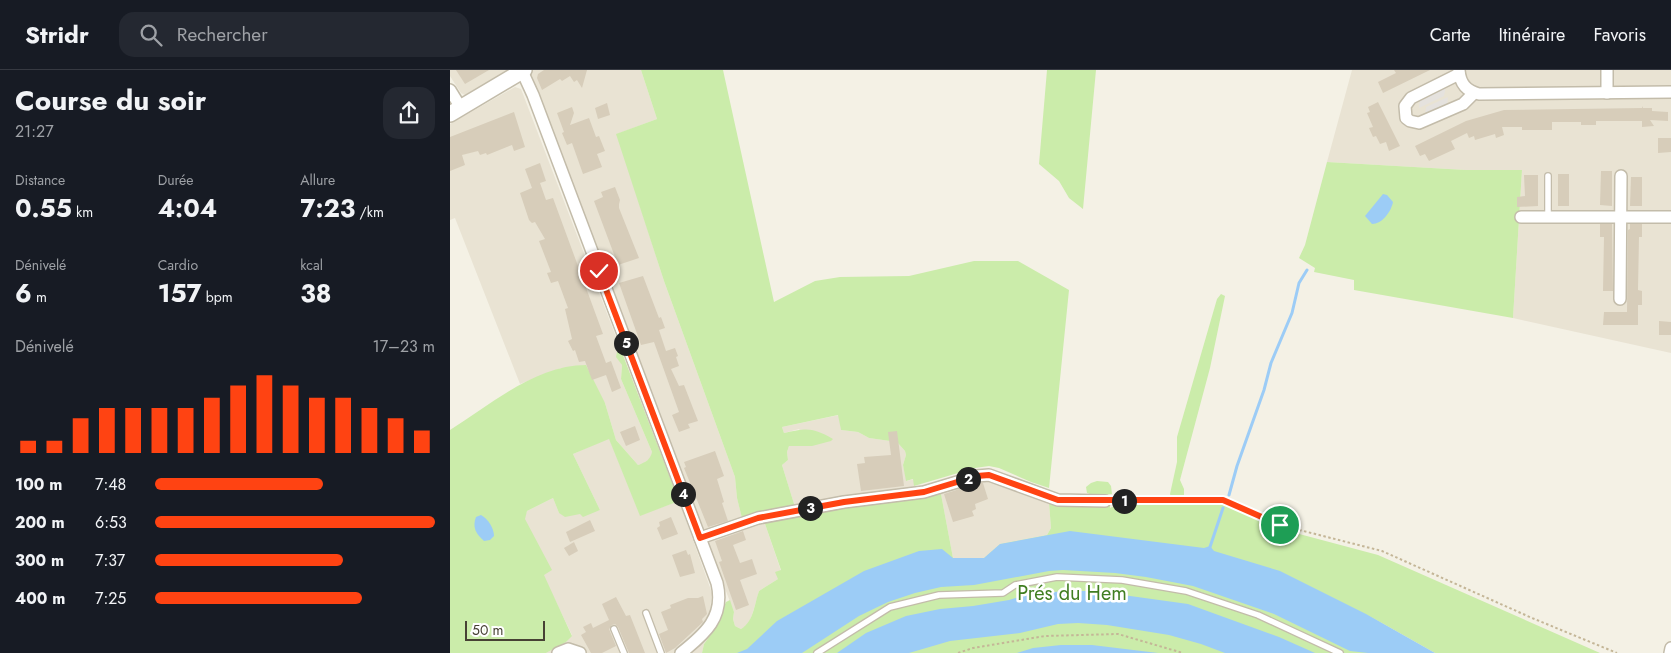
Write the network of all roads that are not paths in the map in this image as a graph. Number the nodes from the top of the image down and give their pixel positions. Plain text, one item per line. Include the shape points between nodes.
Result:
1 (523, 70) edge
2 (1607, 70) edge
3 (1459, 72) edge
4 (450, 90) edge
5 (1671, 92) edge
6 (1474, 93) junction
7 (1607, 93) junction
8 (456, 111) edge
9 (1548, 176) dead end
10 (1621, 176) dead end
11 (1671, 216) edge
12 (1521, 217) dead end
13 (1548, 217) junction
14 (1621, 217) junction
15 (1620, 298) dead end
16 (1105, 501) road end
17 (700, 538) junction
18 (646, 613) dead end
19 (614, 629) dead end
20 (1671, 648) edge
21 (558, 653) edge
22 (580, 653) edge
23 (624, 653) edge
24 (661, 653) edge
25 (681, 653) edge
26 (817, 653) edge
27 (1340, 653) edge
28 (1670, 653) edge

1 - 8 street
1 - 17 street
2 - 7 street
3 - 6 street via 1466,88
3 - 6 street via 1411,98 1404,106 1406,118 1420,123 1463,104
4 - 8 street
5 - 7 street
6 - 7 street
9 - 13 lane
10 - 14 street
11 - 14 street
12 - 13 street
13 - 14 street
14 - 15 street
16 - 17 street via 1058,500 989,475 977,476 924,492 758,518
17 - 25 street via 717,583 719,598 709,629
18 - 24 lane
19 - 23 lane
20 - 28 street
21 - 22 street via 568,649
26 - 27 lane via 890,607 939,596 1003,593 1016,585 1057,577 1122,580 1186,591 1258,615

